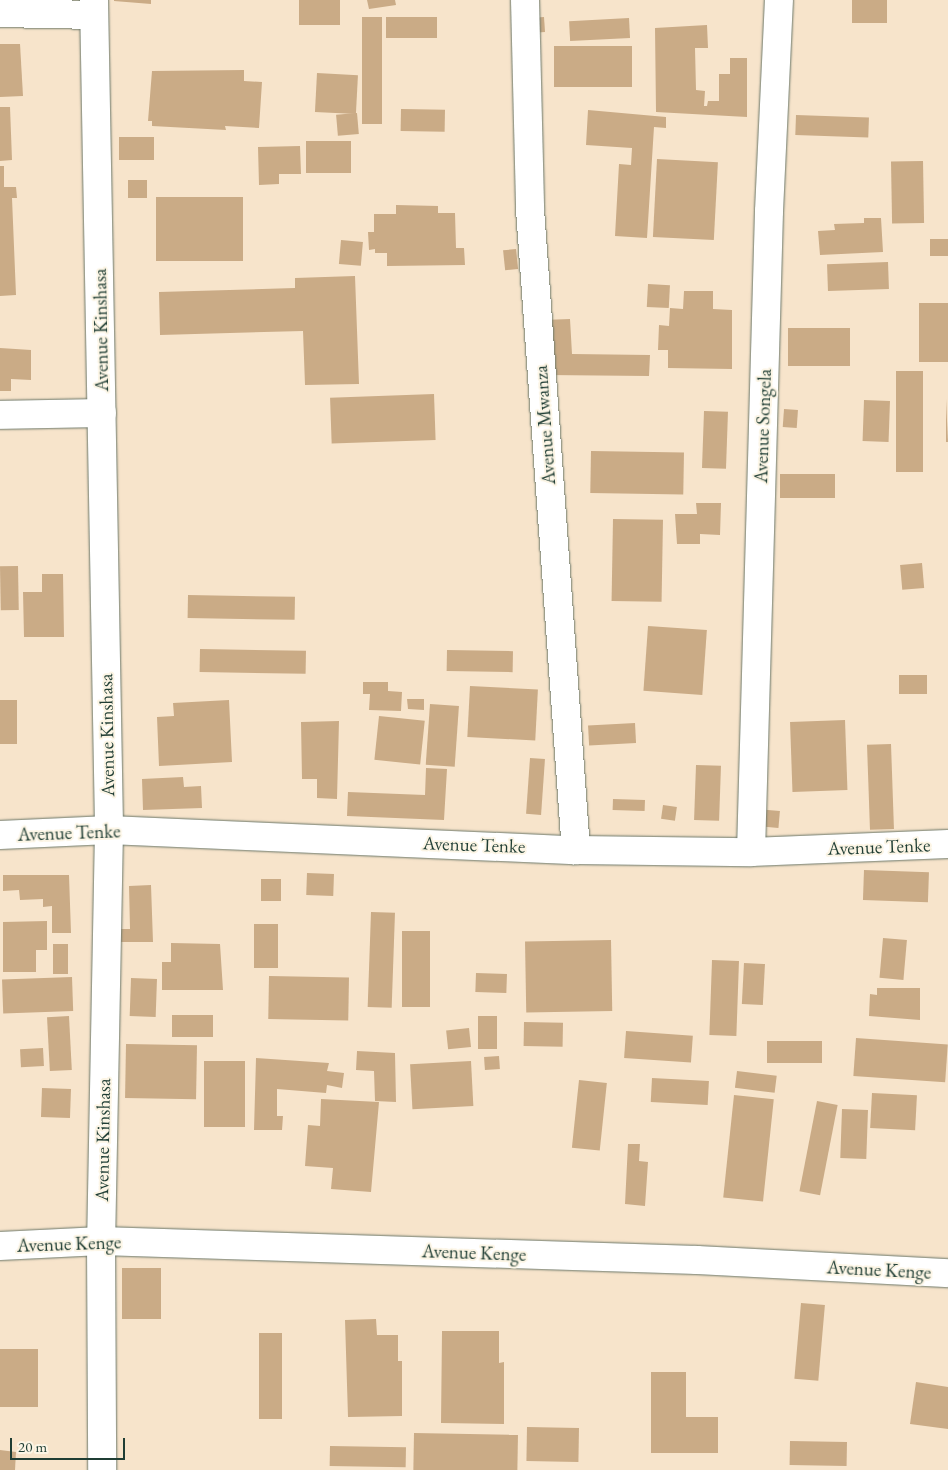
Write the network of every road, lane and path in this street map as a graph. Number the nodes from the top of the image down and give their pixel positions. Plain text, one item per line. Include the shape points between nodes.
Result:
1 (525, 0) edge
2 (779, 0) edge
3 (94, 7) edge
4 (0, 13) edge
5 (102, 413) junction
6 (0, 415) edge
7 (109, 830) junction
8 (0, 835) edge
9 (948, 844) edge
10 (576, 850) junction
11 (751, 852) junction
12 (102, 1241) junction
13 (0, 1246) edge
14 (948, 1273) edge
15 (102, 1470) edge

1 - 10 street, Avenue Mwanza via 530,209
2 - 11 street, Avenue Songela via 769,211
3 - 4 street
3 - 5 street, Avenue Kinshasa
5 - 6 street
5 - 7 street, Avenue Kinshasa
7 - 8 street, Avenue Tenke
7 - 10 street, Avenue Tenke
7 - 12 street, Avenue Kinshasa
9 - 11 street, Avenue Tenke
10 - 11 street, Avenue Tenke
12 - 13 street, Avenue Kenge
12 - 14 street, Avenue Kenge via 697,1260
12 - 15 street, Avenue Kinshasa

